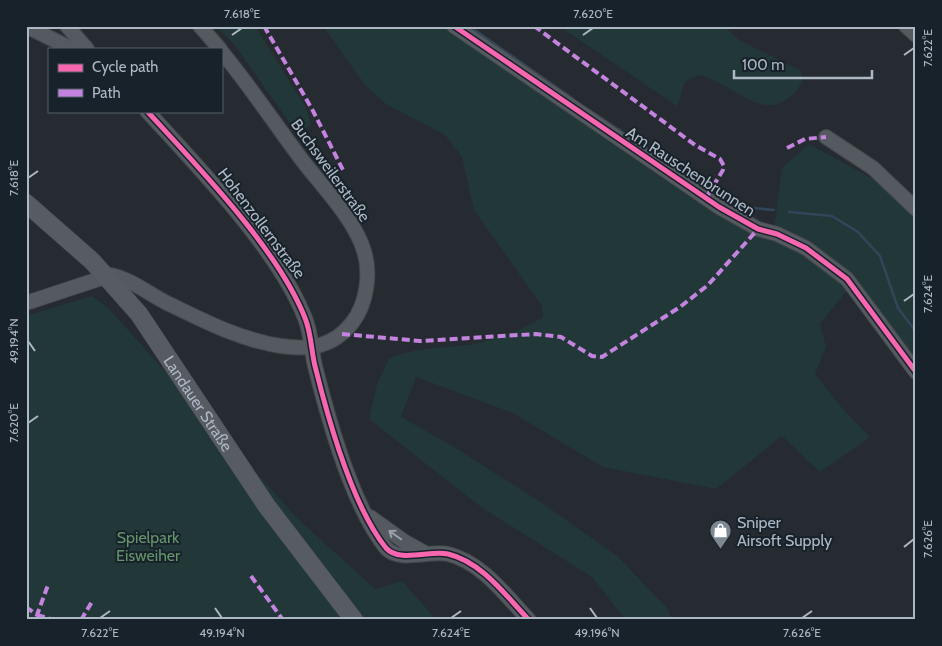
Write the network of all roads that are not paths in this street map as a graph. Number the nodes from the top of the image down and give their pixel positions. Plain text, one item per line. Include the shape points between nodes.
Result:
1 (26, 26) edge
2 (66, 26) edge
3 (200, 26) edge
4 (454, 26) edge
5 (906, 26) edge
6 (916, 35) edge
7 (52, 40) junction
8 (70, 48) edge
9 (87, 48) edge
10 (218, 48) edge
11 (222, 53) edge
12 (148, 112) edge
13 (826, 136) dead end
14 (26, 203) edge
15 (916, 209) edge
16 (106, 276) junction
17 (26, 303) edge
18 (312, 348) junction
19 (916, 372) edge
20 (354, 620) edge
21 (529, 620) edge

1 - 7 street
2 - 7 street
2 - 9 street
3 - 10 street, Buchsweilerstraße
4 - 19 street, Am Rauschenbrunnen via 719,207 758,229 806,248 838,270
5 - 6 street
7 - 8 street
11 - 18 street, Buchsweilerstraße via 342,211 365,251 367,280 359,312 335,340
12 - 18 street, Hohenzollernstraße via 229,205 279,271 301,310
13 - 15 street via 873,168
14 - 16 main road, Landauer Straße
16 - 17 street
16 - 18 street, Buchsweilerstraße via 124,279 239,336 266,344
16 - 20 main road, Landauer Straße via 153,332 266,505
18 - 21 street, Hohenzollernstraße via 345,466 366,514 389,552 410,556 449,554 465,560 486,576

